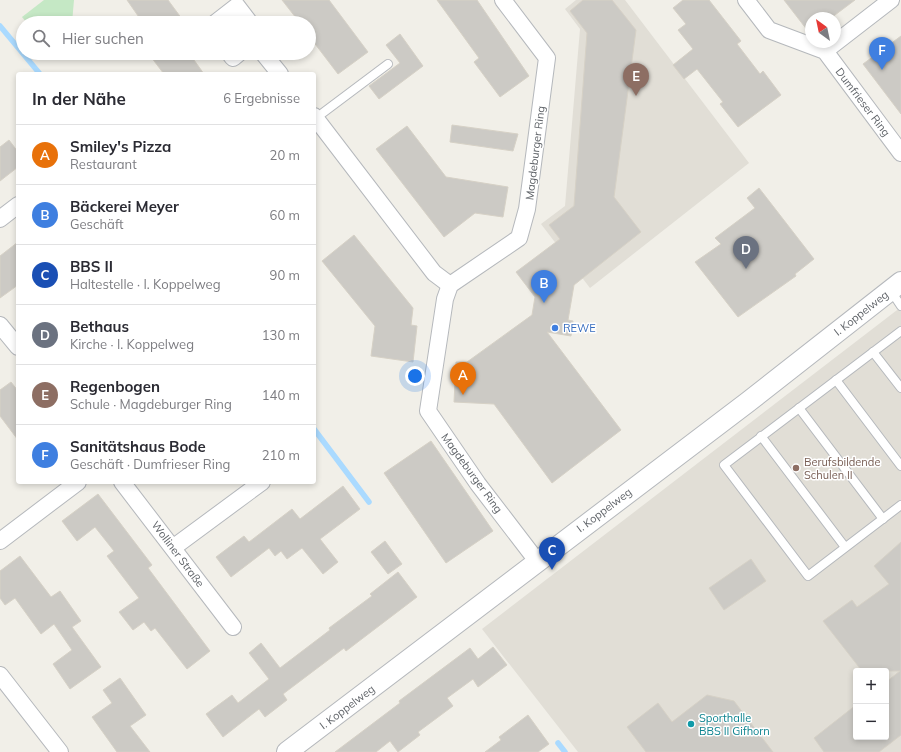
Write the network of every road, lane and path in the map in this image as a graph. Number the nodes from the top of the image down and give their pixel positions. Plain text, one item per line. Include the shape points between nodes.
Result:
1 (503, 0) edge
2 (746, 0) edge
3 (891, 0) edge
4 (242, 3) edge
5 (224, 16) edge
6 (247, 16) edge
7 (824, 51) junction
8 (269, 60) edge
9 (388, 64) dead end
10 (278, 72) edge
11 (316, 116) edge
12 (316, 118) edge
13 (901, 153) edge
14 (16, 207) edge
15 (0, 219) edge
16 (450, 285) junction
17 (897, 292) edge
18 (0, 325) edge
19 (901, 331) edge
20 (16, 345) edge
21 (873, 352) junction
22 (836, 380) junction
23 (901, 388) edge
24 (799, 408) junction
25 (762, 436) junction
26 (901, 466) edge
27 (75, 484) edge
28 (124, 484) edge
29 (259, 484) edge
30 (901, 505) edge
31 (883, 519) junction
32 (0, 541) edge
33 (174, 547) junction
34 (846, 547) junction
35 (537, 561) junction
36 (233, 627) dead end
37 (1, 677) edge
38 (60, 752) edge
39 (287, 752) edge

1 - 16 street, Magdeburger Ring via 547,58 528,209 519,238
2 - 7 street via 769,30
3 - 7 street
4 - 5 street
4 - 6 street
7 - 13 street, Dumfrieser Ring
8 - 10 street
9 - 11 lane
12 - 16 street via 434,273
14 - 15 street
16 - 35 street, Magdeburger Ring via 445,299 428,411 478,484
17 - 35 street, I. Koppelweg
18 - 20 street
19 - 21 lane
21 - 22 lane
21 - 23 lane
22 - 24 lane
22 - 26 lane
24 - 25 lane
24 - 31 lane
25 - 34 lane
25 - 34 lane via 724,465 808,576
27 - 32 street
28 - 33 street, Wolliner Straße
29 - 33 street
30 - 31 lane
31 - 34 lane
33 - 36 street, Wolliner Straße
35 - 39 street, I. Koppelweg
37 - 38 street

